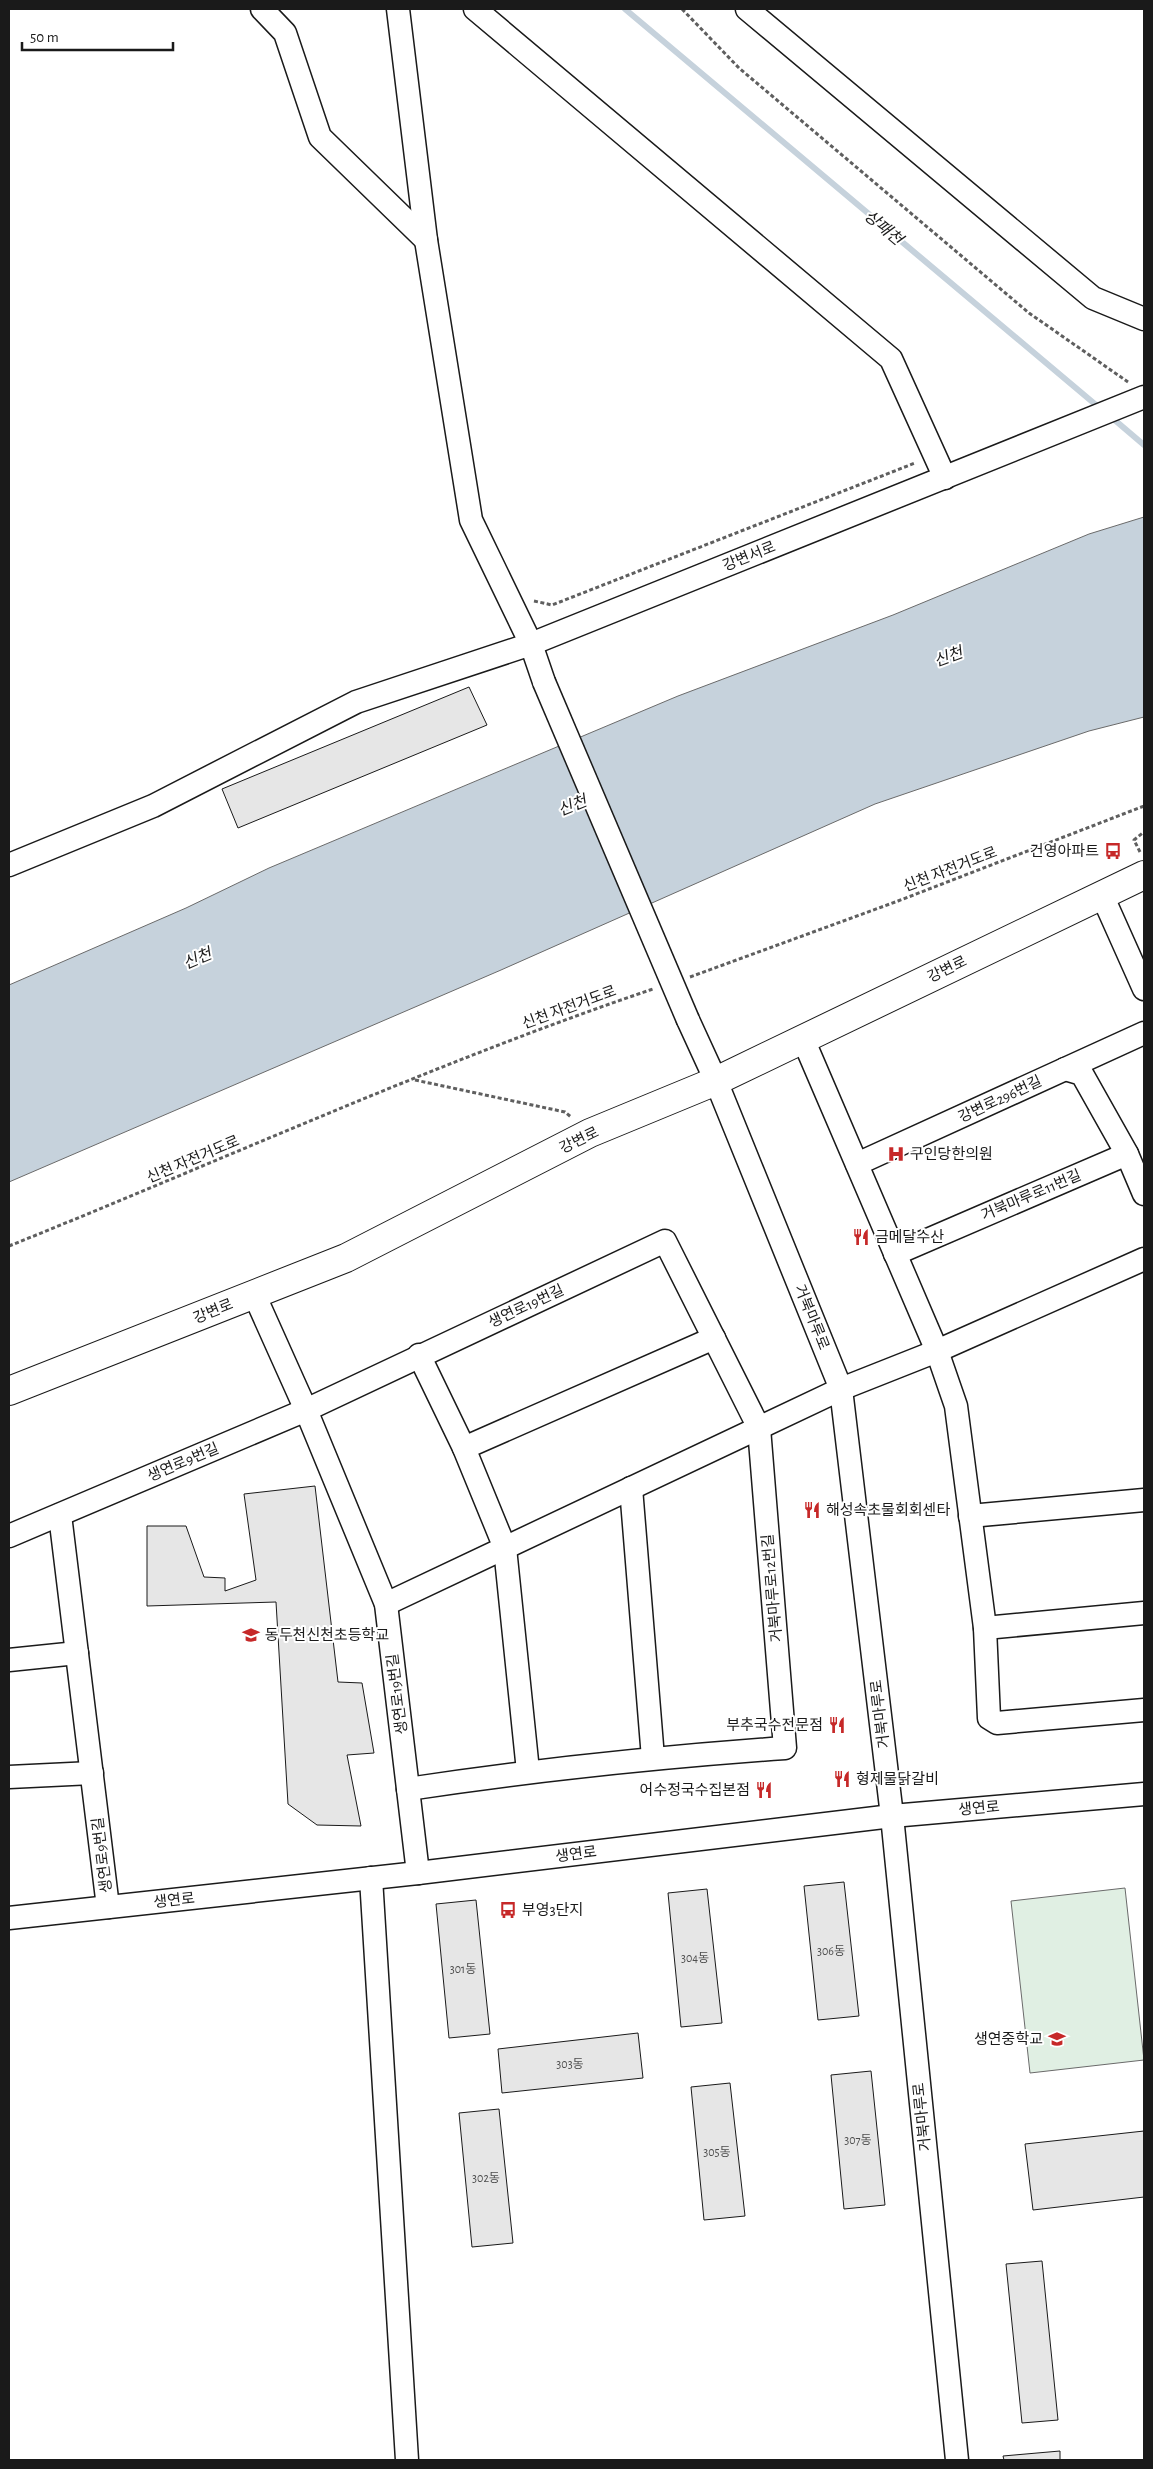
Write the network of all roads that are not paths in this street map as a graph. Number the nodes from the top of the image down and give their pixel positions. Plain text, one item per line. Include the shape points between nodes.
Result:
1 (262, 9) edge
2 (398, 9) edge
3 (475, 9) edge
4 (746, 9) edge
5 (426, 240) junction
6 (1144, 319) edge
7 (1138, 390) edge
8 (945, 478) junction
9 (531, 644) junction
10 (9, 865) edge
11 (1144, 875) edge
12 (1102, 895) junction
13 (1144, 989) edge
14 (1144, 1033) edge
15 (803, 1039) junction
16 (1065, 1069) junction
17 (716, 1081) junction
18 (1127, 1154) junction
19 (857, 1164) junction
20 (1144, 1194) edge
21 (665, 1241) joint
22 (895, 1254) junction
23 (1144, 1259) edge
24 (254, 1294) junction
25 (714, 1338) junction
26 (937, 1351) junction
27 (419, 1355) junction
28 (841, 1389) junction
29 (9, 1391) edge
30 (306, 1410) junction
31 (759, 1428) junction
32 (464, 1448) junction
33 (631, 1488) junction
34 (1144, 1500) edge
35 (60, 1515) junction
36 (970, 1516) junction
37 (9, 1536) edge
38 (505, 1548) junction
39 (386, 1604) junction
40 (1144, 1613) edge
41 (985, 1628) junction
42 (78, 1653) junction
43 (9, 1660) edge
44 (1144, 1710) edge
45 (653, 1758) junction
46 (528, 1771) junction
47 (92, 1773) junction
48 (9, 1777) edge
49 (408, 1789) junction
50 (1144, 1794) edge
51 (892, 1816) junction
52 (418, 1873) junction
53 (371, 1878) junction
54 (108, 1907) junction
55 (9, 1918) edge
56 (407, 2460) edge
57 (957, 2460) edge

1 - 5 street via 285,33 320,137
2 - 5 street, 거북마루로
3 - 8 street via 891,359
4 - 6 street via 1093,298
5 - 9 street, 거북마루로 via 471,520
7 - 8 street, 강변서로
8 - 9 street, 강변서로
9 - 10 street, 강변서로 via 356,702 153,806
9 - 17 street, 거북마루로, bridge via 544,682
11 - 12 main road, 강변로
12 - 13 street
12 - 15 main road, 강변로
14 - 16 street, 강변로296번길
15 - 17 main road, 강변로
15 - 19 street
16 - 18 street via 1082,1074
16 - 19 street, 강변로296번길
17 - 24 main road, 강변로 via 590,1133 346,1258
17 - 28 street, 거북마루로
18 - 20 street
18 - 22 street, 거북마루로11번길
19 - 22 street
21 - 25 street, 거북마루로12번길
21 - 27 street, 생연로19번길
22 - 26 street
23 - 26 street
24 - 29 main road, 강변로
24 - 30 street, 생연로19번길
25 - 31 street, 거북마루로12번길
25 - 32 street
26 - 28 street
26 - 36 street via 956,1406
27 - 30 street, 생연로19번길
27 - 32 street
28 - 31 street
28 - 51 street, 거북마루로
30 - 35 street, 생연로9번길
30 - 39 street, 생연로19번길
31 - 33 street
31 - 45 street, 거북마루로12번길 via 785,1748
32 - 38 street
33 - 38 street
33 - 45 street
34 - 36 street
35 - 37 street, 생연로9번길
35 - 42 street, 생연로9번길
36 - 41 street
38 - 39 street
38 - 46 street
39 - 49 street, 생연로19번길
40 - 41 street
41 - 44 street via 988,1718 998,1723
42 - 43 street
42 - 47 street, 생연로9번길
45 - 46 street
46 - 49 street
47 - 48 street
47 - 54 street, 생연로9번길
49 - 52 street, 생연로19번길
50 - 51 street, 생연로
51 - 52 street, 생연로
51 - 57 street, 거북마루로
52 - 53 street, 생연로
53 - 54 street, 생연로
53 - 56 street
54 - 55 street, 생연로

